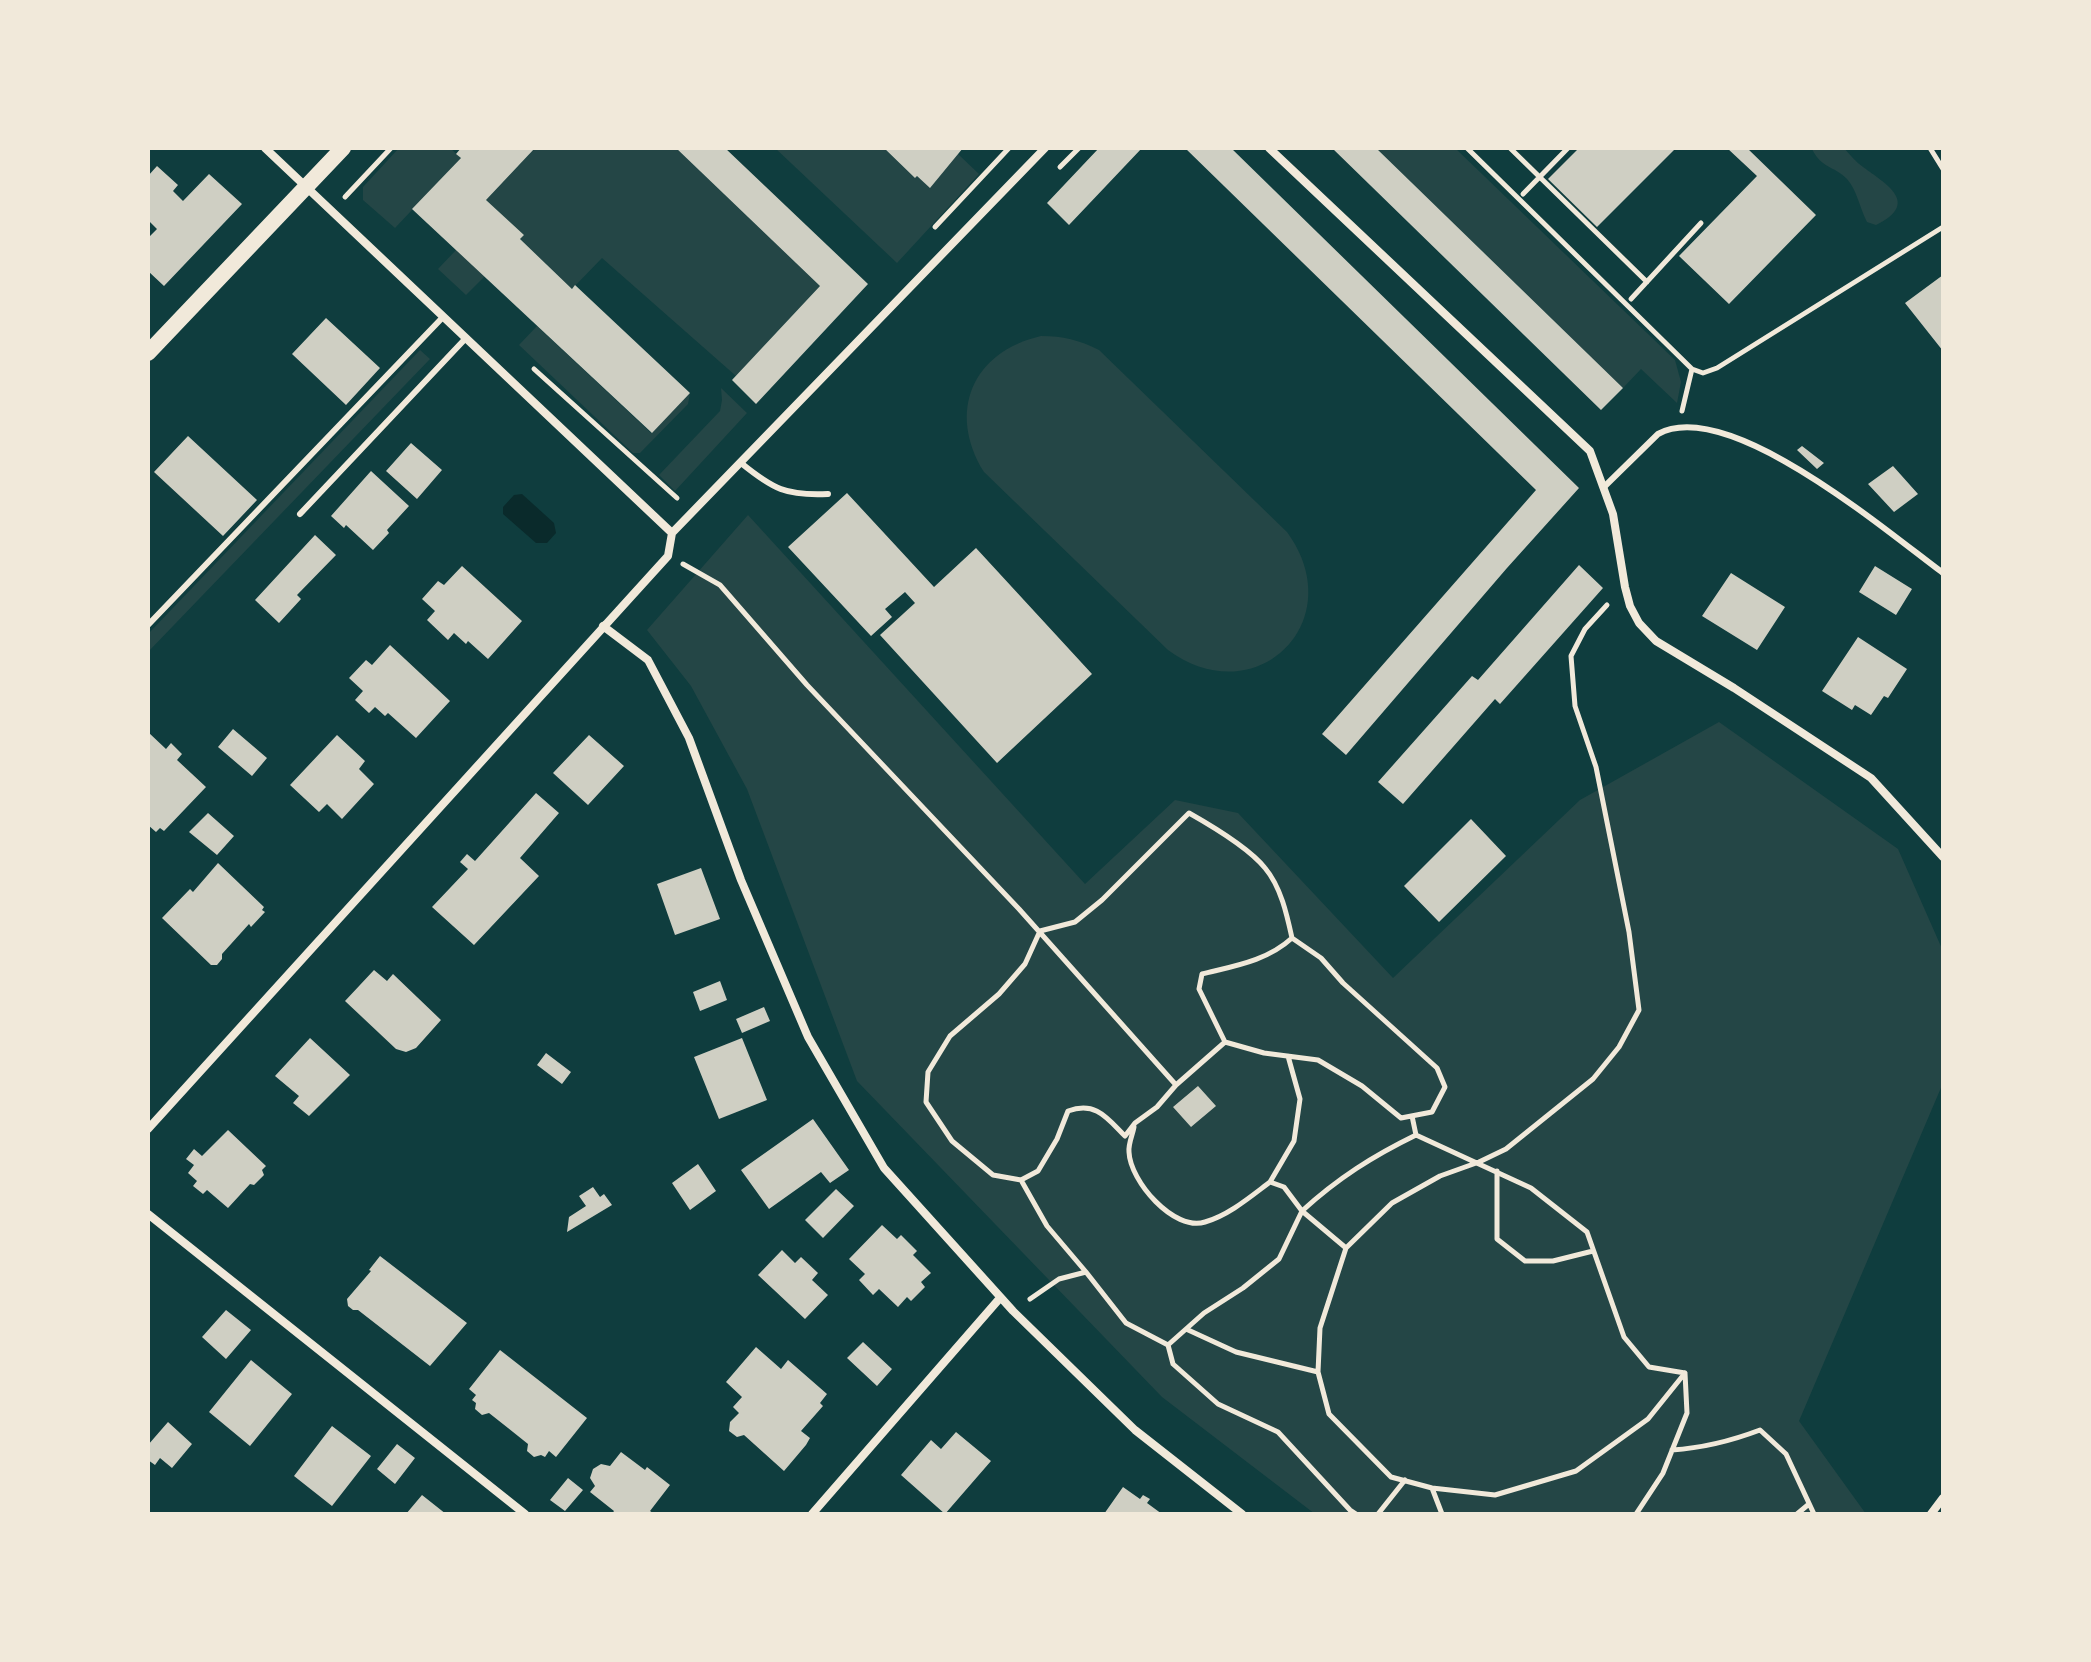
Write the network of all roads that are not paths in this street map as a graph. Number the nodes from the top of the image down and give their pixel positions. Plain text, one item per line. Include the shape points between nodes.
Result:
1 (265, 148) edge
2 (343, 148) edge
3 (1045, 148) edge
4 (1269, 148) edge
5 (306, 187) junction
6 (443, 317) junction
7 (466, 338) junction
8 (148, 353) edge
9 (741, 463) junction
10 (1605, 486) junction
11 (828, 494) dead end
12 (300, 514) dead end
13 (672, 533) junction
14 (1943, 573) edge
15 (148, 625) edge
16 (603, 626) junction
17 (1943, 857) edge
18 (148, 1129) edge
19 (148, 1214) edge
20 (1000, 1298) junction
21 (1943, 1498) edge
22 (525, 1514) edge
23 (812, 1514) edge
24 (1242, 1514) edge
25 (1931, 1514) edge

1 - 5 street
2 - 5 main road
3 - 9 street
4 - 10 street via 1590,451
5 - 6 street
5 - 8 main road
6 - 7 street
6 - 15 lane
7 - 12 lane
7 - 13 street
9 - 11 lane via 774,489 798,496
9 - 13 street
10 - 14 lane via 1658,434 1679,426 1716,430 1761,448 1823,485
10 - 17 street via 1625,587 1639,623 1656,641 1871,778
13 - 16 street via 668,556
16 - 18 street
16 - 20 street via 648,660 689,738 741,880 808,1037 884,1168
19 - 22 street
20 - 23 street
20 - 24 street via 1135,1430
21 - 25 street

